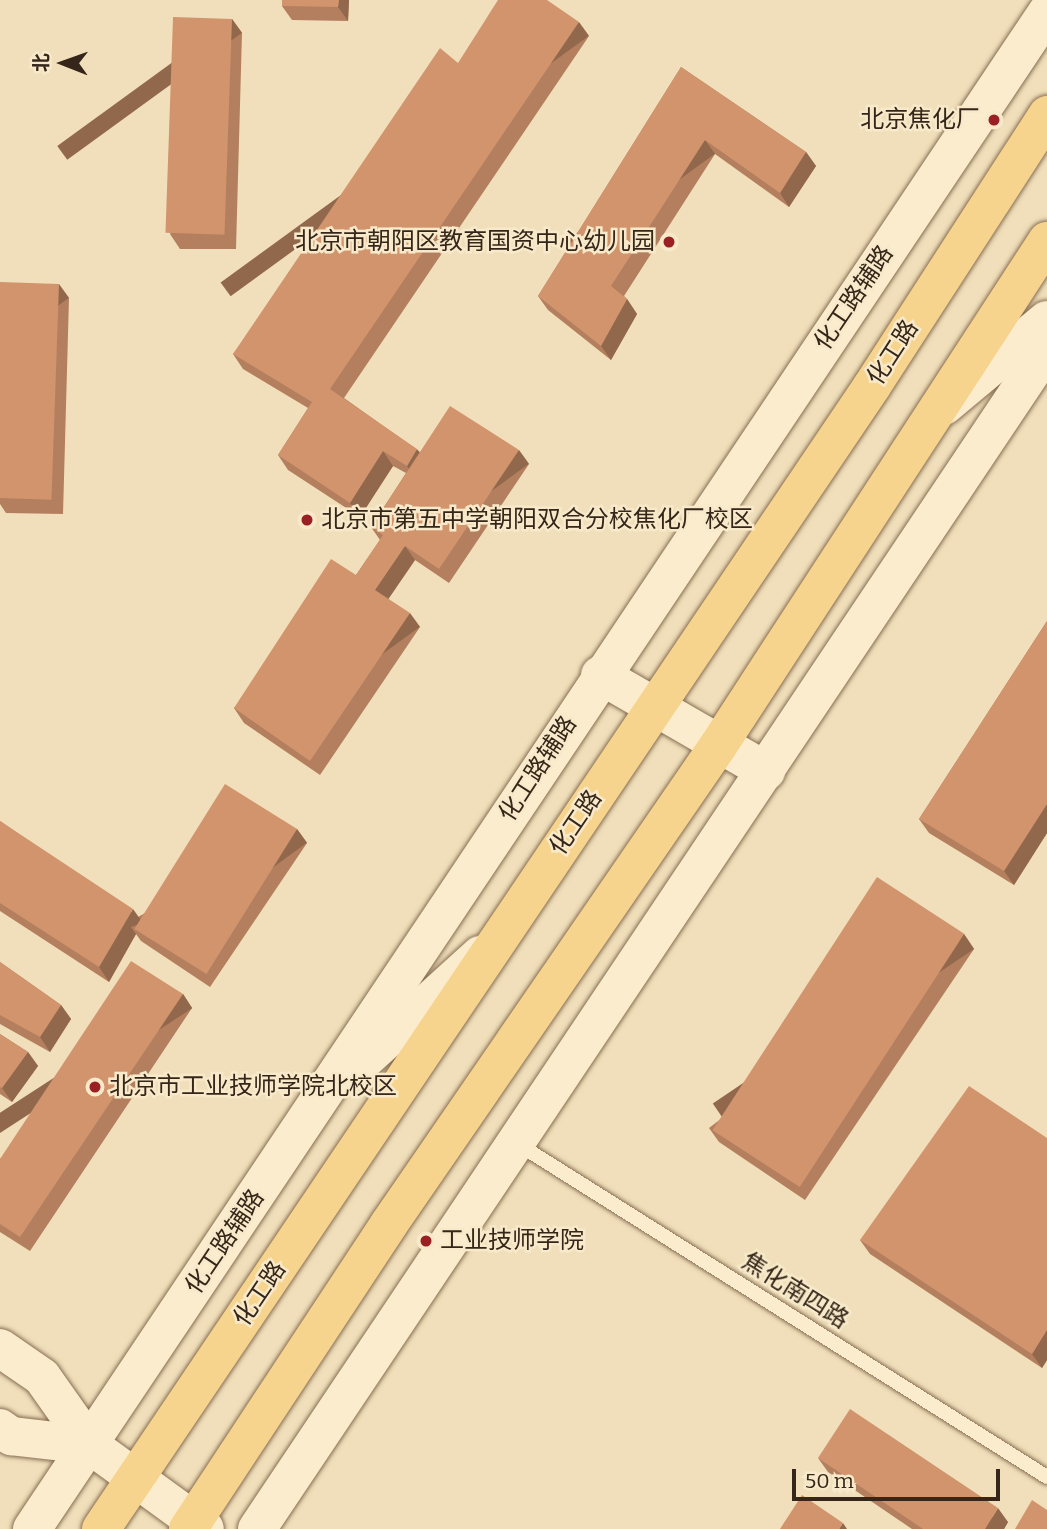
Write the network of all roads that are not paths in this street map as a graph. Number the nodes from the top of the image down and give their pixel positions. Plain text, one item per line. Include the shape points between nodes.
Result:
1 (1047, 12) edge
2 (1047, 115) edge
3 (1047, 241) edge
4 (1047, 320) edge
5 (1047, 349) edge
6 (934, 414) junction
7 (600, 675) junction
8 (653, 709) junction
9 (718, 747) junction
10 (766, 771) junction
11 (499, 938) junction
12 (321, 1098) junction
13 (518, 1143) junction
14 (0, 1348) edge
15 (0, 1428) edge
16 (90, 1445) junction
17 (1047, 1478) edge
18 (136, 1479) junction
19 (196, 1526) edge
20 (32, 1529) edge
21 (101, 1529) edge
22 (257, 1529) edge

1 - 7 street, 化工路辅路
2 - 8 main road, 化工路 via 872,386
3 - 6 main road
4 - 6 street
5 - 10 street
6 - 9 main road
7 - 8 street
7 - 12 street, 化工路辅路
8 - 9 street
8 - 11 main road, 化工路
9 - 10 street
9 - 19 main road via 389,1224
10 - 13 street
11 - 12 street
11 - 18 main road, 化工路
12 - 16 street, 化工路辅路
13 - 17 lane, 焦化南四路
13 - 22 street
14 - 16 street via 42,1377
15 - 16 street via 11,1436
16 - 18 street
16 - 20 street, 化工路辅路
18 - 19 street
18 - 21 main road, 化工路

